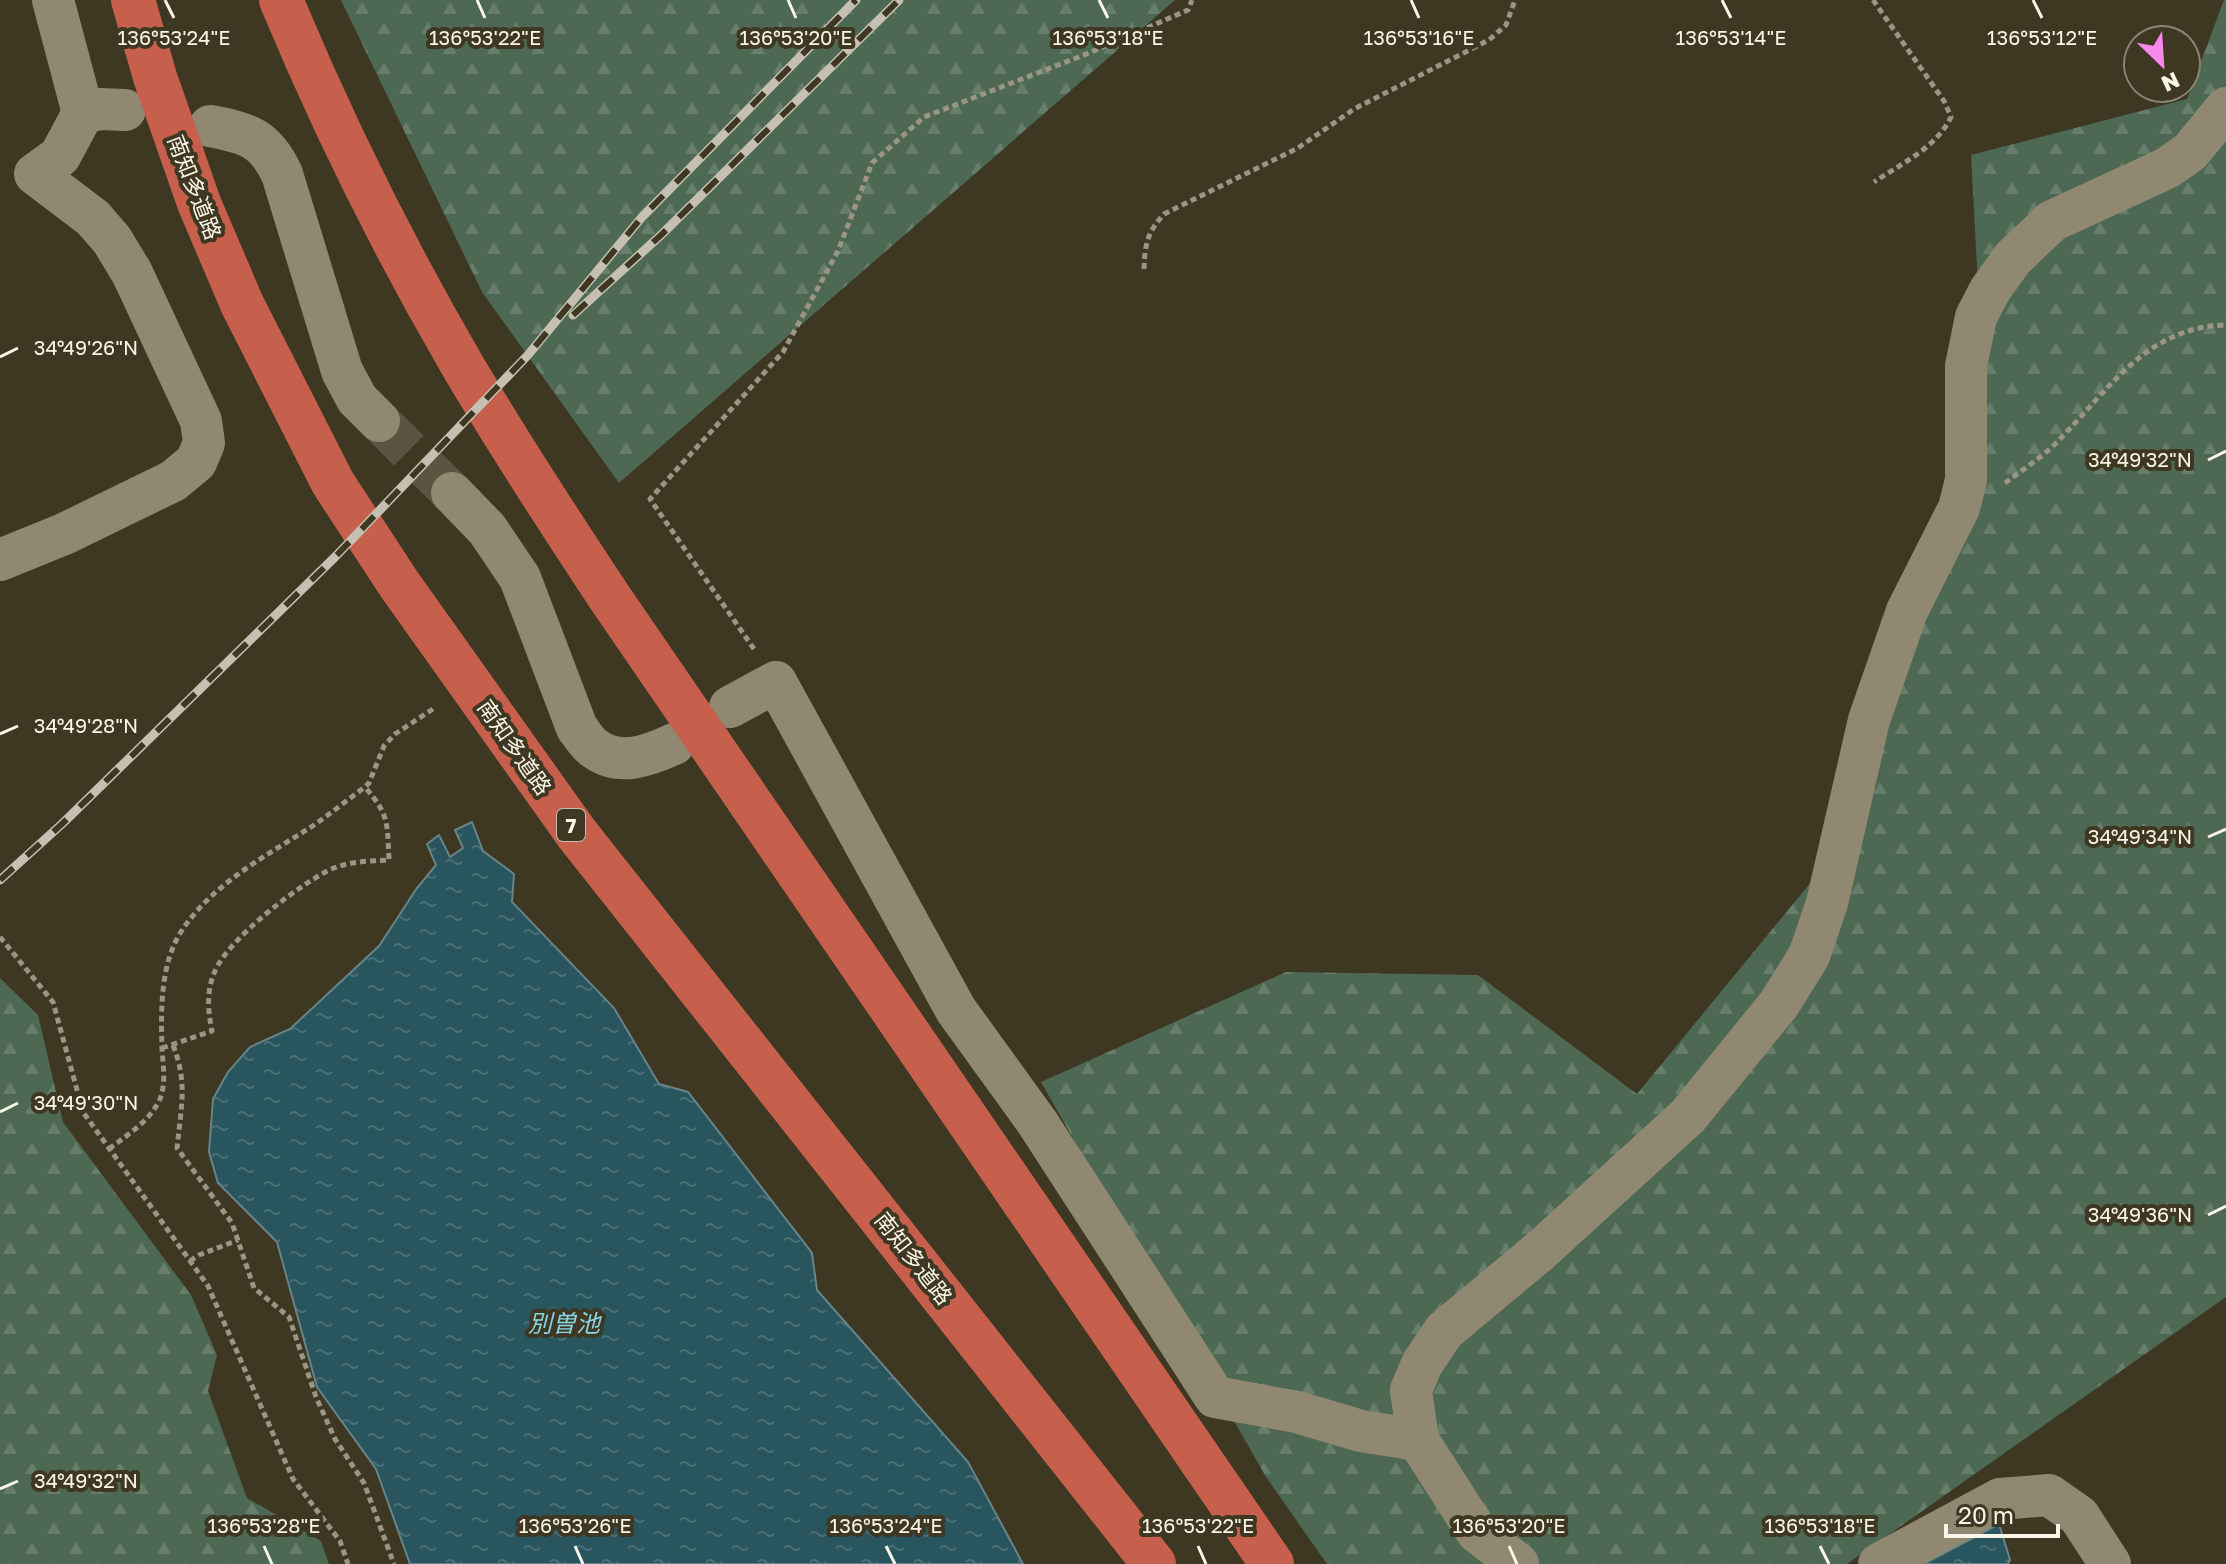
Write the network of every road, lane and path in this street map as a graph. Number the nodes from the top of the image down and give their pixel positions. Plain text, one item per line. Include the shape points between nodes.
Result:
1 (53, 0) edge
2 (133, 0) edge
3 (281, 0) edge
4 (1192, 0) edge
5 (1515, 0) edge
6 (1873, 0) edge
7 (2226, 108) edge
8 (125, 110) dead end
9 (83, 113) junction
10 (210, 126) dead end
11 (1874, 182) dead end
12 (1144, 269) dead end
13 (2226, 325) edge
14 (379, 421) tunnel mouth
15 (452, 493) tunnel mouth
16 (1959, 508) junction
17 (0, 560) edge
18 (776, 682) junction
19 (437, 706) dead end
20 (730, 707) dead end
21 (674, 744) dead end
22 (365, 787) junction
23 (0, 937) edge
24 (173, 1045) junction
25 (162, 1048) junction
26 (109, 1149) junction
27 (238, 1240) junction
28 (190, 1261) junction
29 (1418, 1440) junction
30 (348, 1564) edge
31 (394, 1564) edge
32 (1154, 1564) edge
33 (1272, 1564) edge
34 (1518, 1564) edge
35 (1879, 1564) edge
36 (2110, 1564) edge

1 - 9 street
2 - 32 highway, 南知多道路 / 7 via 199,203 242,304 333,483 577,834
3 - 33 highway via 318,90 388,229 532,479
4 - 18 path via 1188,10 924,117 872,163 838,251 783,352 650,499
5 - 12 path via 1506,25 1489,40 1354,109 1298,148 1164,214 1151,229
6 - 11 path via 1951,117 1929,144
7 - 16 street via 2190,152 2167,168 2052,221 2013,258 1990,290 1976,317 1966,366 1966,480
8 - 9 street
9 - 17 street via 60,156 35,174 93,218 112,240 201,421 204,443 196,462 173,481
10 - 14 street via 260,141 273,155 342,371 357,399
13 - 16 path via 2183,332 2139,356 2052,446 1988,497
15 - 21 street via 487,529 520,578 577,728 594,748 620,759 647,756
16 - 29 street via 1907,611 1869,720 1827,903 1809,956 1779,1004 1688,1116 1444,1331 1411,1390
18 - 20 street
18 - 29 street via 956,1010 1037,1122 1215,1397
19 - 22 path via 384,746
22 - 24 path via 387,819 389,860 335,868 272,909 226,952 215,970 209,994 212,1031
22 - 25 path via 263,855 222,888 179,936 165,977
23 - 26 path via 53,1002 83,1112
24 - 25 path
24 - 27 path via 184,1089 177,1148 232,1223
25 - 26 path via 160,1100 147,1119
26 - 28 path
27 - 28 path
27 - 31 path via 254,1288 289,1317 316,1397 364,1483
28 - 30 path via 208,1286 293,1479 340,1541
29 - 34 street via 1477,1532
35 - 36 street via 2000,1499 2049,1495 2079,1516

